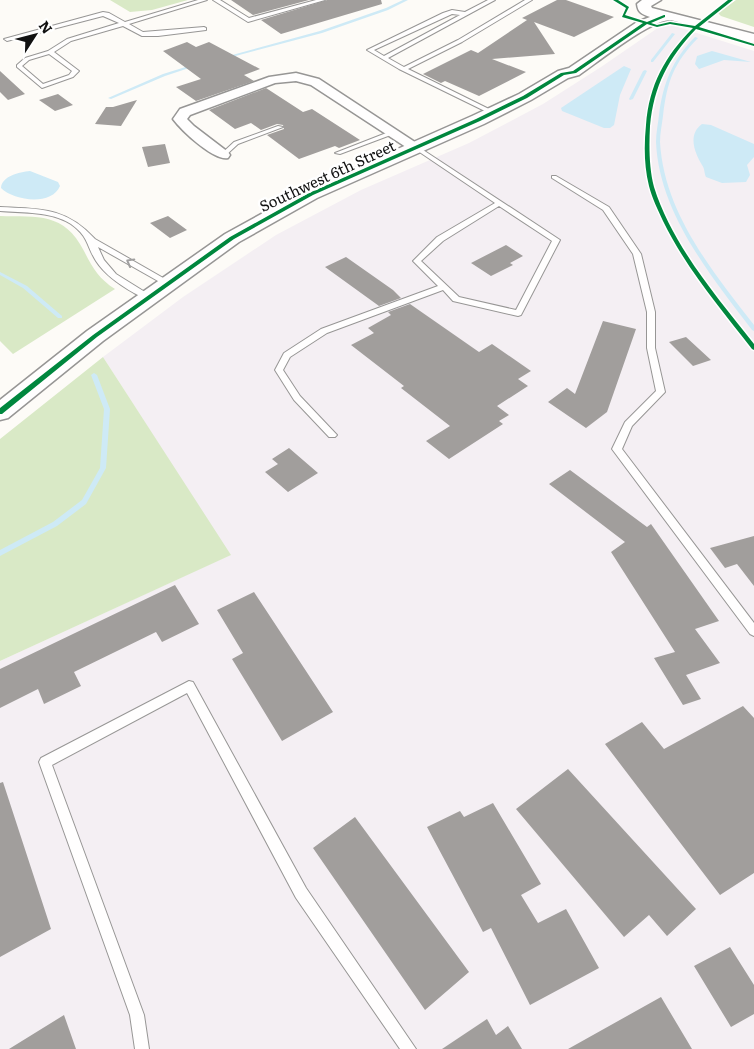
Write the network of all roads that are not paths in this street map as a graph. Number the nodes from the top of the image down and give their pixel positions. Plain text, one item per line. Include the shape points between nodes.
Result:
1 (204, 0) edge
2 (216, 0) edge
3 (322, 0) edge
4 (492, 0) edge
5 (529, 0) edge
6 (630, 0) edge
7 (647, 6) edge
8 (672, 7) edge
9 (466, 14) junction
10 (121, 24) junction
11 (204, 29) dead end
12 (754, 34) edge
13 (7, 38) dead end
14 (754, 40) edge
15 (50, 52) junction
16 (384, 58) junction
17 (404, 69) junction
18 (563, 74) junction
19 (493, 113) junction
20 (280, 127) dead end
21 (394, 132) junction
22 (417, 148) junction
23 (338, 153) dead end
24 (223, 155) joint
25 (554, 177) dead end
26 (498, 203) junction
27 (0, 209) edge
28 (92, 241) junction
29 (168, 283) junction
30 (444, 287) junction
31 (149, 297) junction
32 (0, 412) edge
33 (332, 435) dead end
34 (754, 631) edge
35 (142, 1049) edge
36 (409, 1049) edge

1 - 10 lane
2 - 3 lane via 248,20
4 - 9 lane
5 - 17 lane via 460,41
6 - 7 street
7 - 8 street
7 - 18 street, Southwest 6th Street via 561,67
8 - 12 street
8 - 14 street
8 - 18 street, Southwest 6th Street via 574,72
9 - 16 lane
9 - 16 lane via 445,14 370,50
10 - 11 lane via 149,35
10 - 13 lane via 103,14
10 - 15 lane via 69,40
15 - 15 lane via 76,71 71,76 42,86 19,66 27,59
16 - 17 lane
17 - 19 lane
18 - 19 street, Southwest 6th Street
19 - 22 street, Southwest 6th Street
20 - 24 lane via 236,143
21 - 22 street
21 - 23 lane
21 - 24 street via 315,82 296,77 273,80 185,112 180,119
22 - 26 lane
22 - 29 street, Southwest 6th Street via 311,194 274,214 232,238
25 - 34 lane via 606,209 637,254 651,312 651,348 661,392 628,424 617,449
26 - 30 lane via 440,239 416,261
26 - 30 lane via 556,240 518,313 456,299
27 - 28 lane via 60,215 76,223
29 -> 28 lane
28 - 31 lane via 108,272 121,283
29 - 31 street, Southwest 6th Street
30 - 33 lane via 324,331 287,355 279,370 297,398
31 - 32 street, Southwest 6th Street
35 - 36 lane via 138,1015 45,762 189,686 301,893

